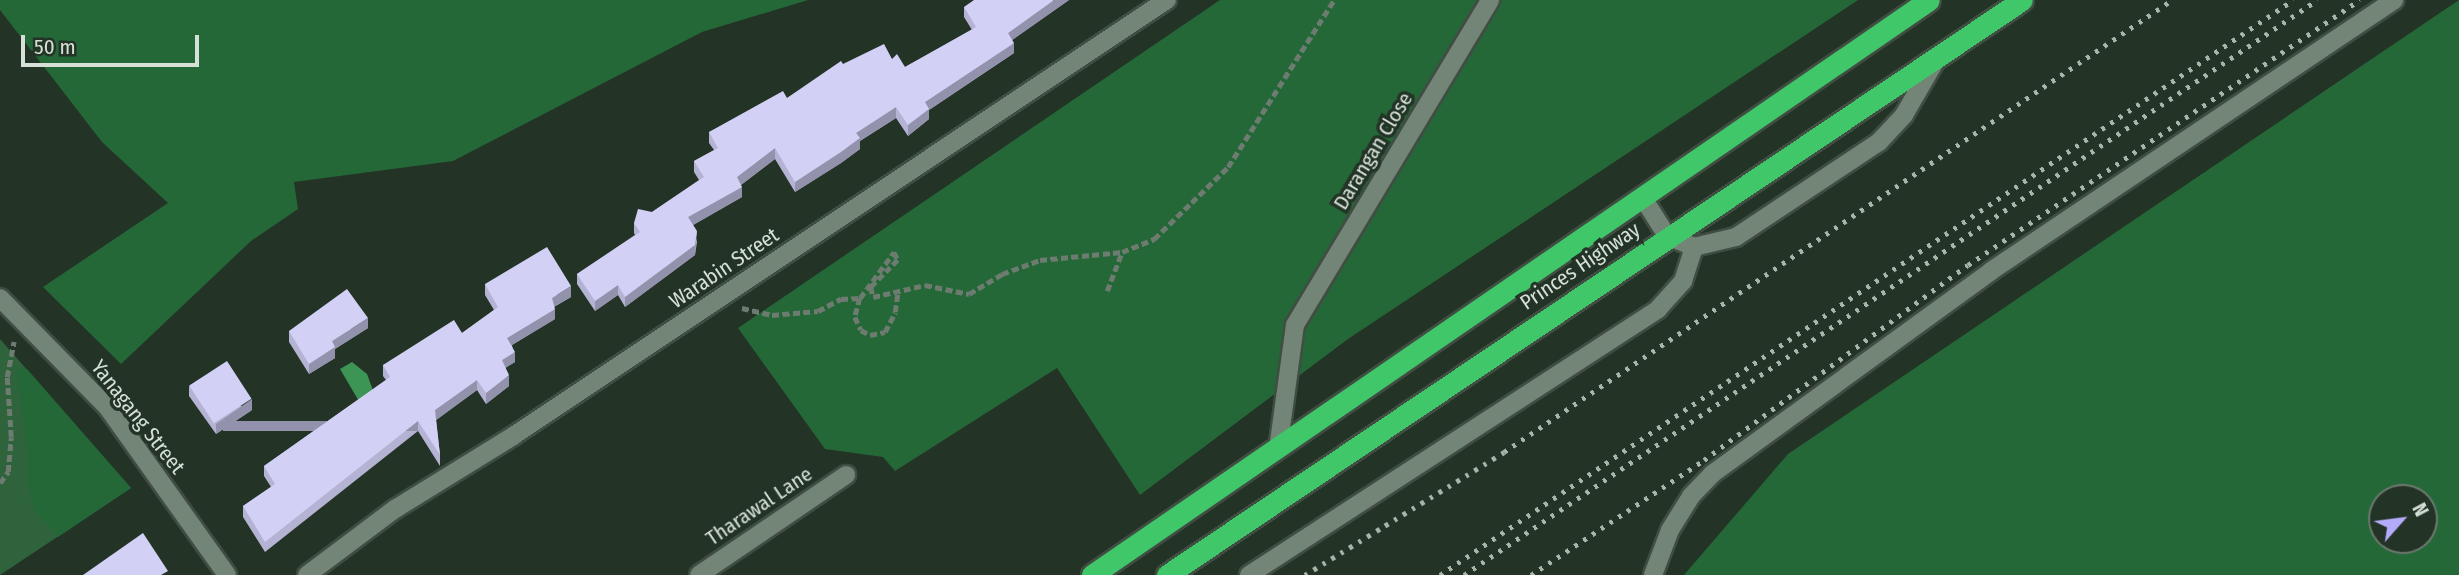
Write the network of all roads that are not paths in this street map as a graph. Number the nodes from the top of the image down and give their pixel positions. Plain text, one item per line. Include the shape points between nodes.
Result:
1 (1167, 0) edge
2 (1490, 0) edge
3 (1929, 0) edge
4 (2022, 0) edge
5 (2395, 0) edge
6 (1939, 54) junction
7 (1643, 198) junction
8 (1667, 236) junction
9 (1695, 247) junction
10 (0, 298) edge
11 (1278, 449) junction
12 (845, 475) dead end
13 (227, 575) edge
14 (307, 575) edge
15 (699, 575) edge
16 (1092, 575) edge
17 (1167, 575) edge
18 (1249, 575) edge
19 (1653, 575) edge

1 - 14 street, Warabin Street via 404,504
2 - 11 street, Darangan Close via 1295,325
3 - 7 highway, Princes Highway
4 - 6 highway, Princes Highway
5 - 19 street via 1708,467 1670,530
6 - 8 highway, Princes Highway
6 - 9 street via 1904,115 1879,142 1736,237
7 - 8 street
7 - 11 highway, Princes Highway
8 - 9 street
8 - 17 highway, Princes Highway
9 - 18 street via 1683,281 1658,309
10 - 13 street, Yanagang Street via 108,408
11 - 16 highway, Princes Highway
12 - 15 street, Tharawal Lane

